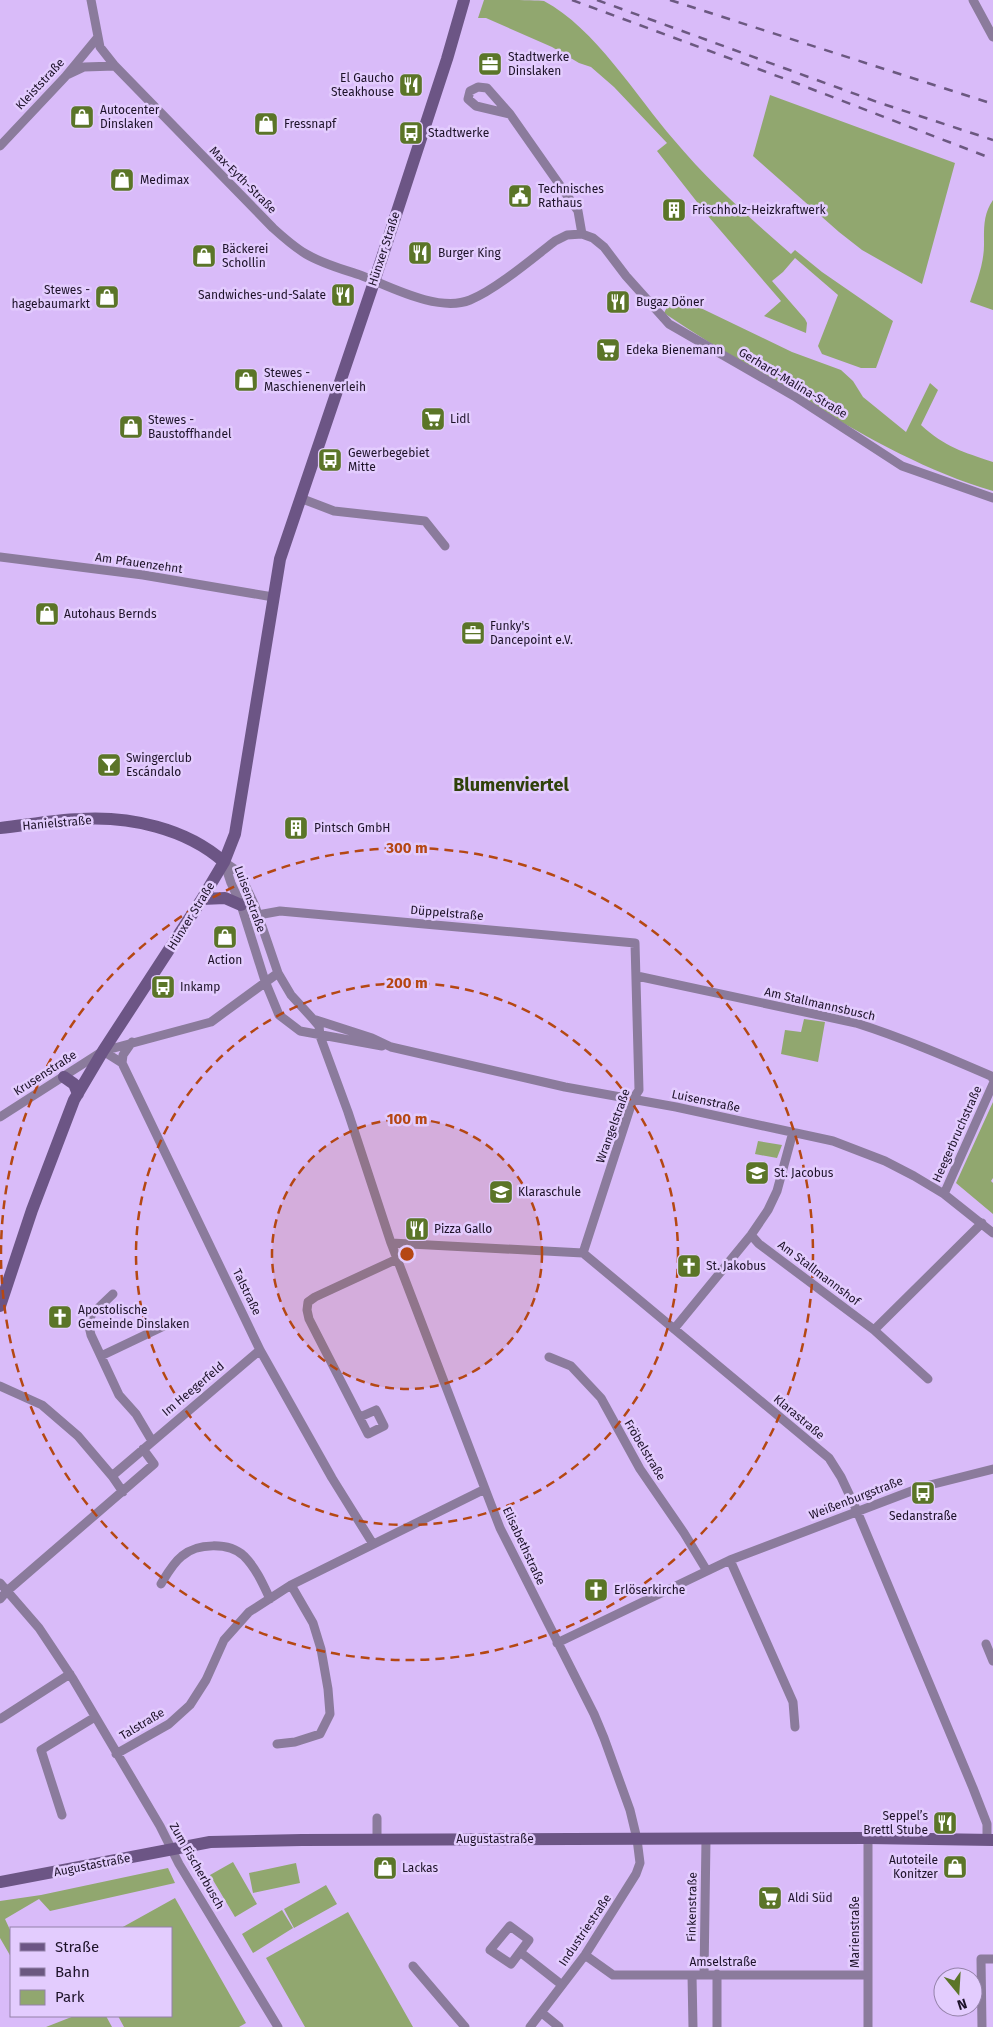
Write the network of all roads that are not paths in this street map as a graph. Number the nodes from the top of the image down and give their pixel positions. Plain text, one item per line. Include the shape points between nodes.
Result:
1 (91, 0) edge
2 (464, 0) edge
3 (972, 0) edge
4 (98, 37) junction
5 (993, 37) edge
6 (114, 66) junction
7 (65, 77) junction
8 (510, 114) dead end
9 (0, 146) edge
10 (582, 234) junction
11 (374, 282) junction
12 (300, 498) junction
13 (993, 498) edge
14 (445, 546) dead end
15 (0, 557) edge
16 (273, 596) junction
17 (0, 828) edge
18 (224, 862) junction
19 (202, 899) junction
20 (241, 905) junction
21 (258, 915) junction
22 (635, 943) joint
23 (278, 973) junction
24 (637, 976) junction
25 (265, 981) junction
26 (313, 1019) junction
27 (320, 1036) junction
28 (132, 1042) junction
29 (391, 1047) junction
30 (103, 1051) junction
31 (122, 1063) junction
32 (64, 1077) junction
33 (992, 1080) edge
34 (78, 1094) junction
35 (633, 1099) junction
36 (0, 1117) edge
37 (793, 1132) junction
38 (944, 1194) junction
39 (982, 1224) junction
40 (993, 1233) edge
41 (751, 1235) junction
42 (391, 1243) junction
43 (584, 1253) junction
44 (397, 1259) junction
45 (113, 1294) dead end
46 (0, 1306) edge
47 (164, 1326) dead end
48 (674, 1329) junction
49 (874, 1330) junction
50 (260, 1350) junction
51 (101, 1356) junction
52 (549, 1357) dead end
53 (928, 1379) dead end
54 (0, 1386) edge
55 (360, 1417) dead end
56 (152, 1440) junction
57 (143, 1449) junction
58 (993, 1469) edge
59 (112, 1476) junction
60 (485, 1489) junction
61 (123, 1492) junction
62 (857, 1511) junction
63 (373, 1544) junction
64 (730, 1560) junction
65 (707, 1571) junction
66 (0, 1583) edge
67 (161, 1584) dead end
68 (292, 1585) junction
69 (7, 1591) junction
70 (0, 1599) edge
71 (270, 1599) junction
72 (557, 1643) junction
73 (986, 1644) dead end
74 (993, 1661) edge
75 (70, 1674) junction
76 (95, 1717) junction
77 (0, 1719) edge
78 (795, 1727) dead end
79 (277, 1744) dead end
80 (116, 1754) junction
81 (62, 1815) dead end
82 (377, 1818) dead end
83 (868, 1838) junction
84 (638, 1839) junction
85 (706, 1839) junction
86 (377, 1840) junction
87 (990, 1840) edge
88 (171, 1849) junction
89 (0, 1882) edge
90 (520, 1952) junction
91 (585, 1955) junction
92 (993, 1959) edge
93 (413, 1966) dead end
94 (717, 1974) junction
95 (692, 1975) junction
96 (704, 1975) junction
97 (867, 1975) junction
98 (562, 1985) junction
99 (542, 2013) junction
100 (278, 2027) edge
101 (465, 2027) edge
102 (530, 2027) edge
103 (559, 2027) edge
104 (693, 2027) edge
105 (717, 2027) edge
106 (868, 2027) edge
107 (982, 2027) edge

1 - 4 street, Max-Eyth-Straße
2 - 11 main road, Hünxer Straße
3 - 5 street
4 - 6 street, Max-Eyth-Straße via 100,47
4 - 7 street, Kleiststraße
6 - 7 street via 84,67
6 - 11 street, Max-Eyth-Straße via 291,244 322,262
7 - 9 street, Kleiststraße
8 - 10 street via 578,212
10 - 11 street via 568,235 555,242 483,294 461,303 412,297
10 - 13 street, Gerhard-Malina-Straße via 604,247 669,324 794,396 902,466
11 - 12 main road, Hünxer Straße
12 - 14 street via 334,511 425,521
12 - 16 main road, Hünxer Straße via 280,559
15 - 16 street, Am Pfauenzehnt
16 - 18 main road, Hünxer Straße via 235,834
17 - 18 main road, Hanielstraße via 81,819 126,822 160,828 190,839
18 - 19 main road, Hünxer Straße
18 - 20 street, Luisenstraße
18 - 21 street, Luisenstraße via 239,872
19 - 20 main road via 225,898
19 - 30 main road, Hünxer Straße
20 - 25 street, Luisenstraße
21 - 22 street, Düppelstraße via 280,911
21 - 23 street, Luisenstraße
22 - 24 street, Wrangelstraße
23 - 25 street
23 - 26 street, Luisenstraße via 291,995
24 - 33 street, Am Stallmannsbusch via 856,1023 888,1033
24 - 35 street, Wrangelstraße via 640,1090
25 - 27 street, Luisenstraße via 279,1015 300,1031
25 - 28 street via 211,1022
26 - 27 street, Luisenstraße via 319,1026
26 - 29 street, Luisenstraße
27 - 29 street, Luisenstraße
27 - 42 street, Elisabethstraße
28 - 30 street
28 - 31 street via 123,1055
29 - 35 street, Luisenstraße via 565,1087
30 - 31 street
30 - 32 street, Krusenstraße
30 - 34 main road, Hünxer Straße
31 - 50 street, Talstraße
32 - 34 main road via 74,1084
32 - 36 street, Krusenstraße
33 - 38 street, Heegerbruchstraße
34 - 46 main road, Hünxer Straße via 32,1210
35 - 37 street, Luisenstraße
35 - 43 street, Wrangelstraße
37 - 38 street, Luisenstraße via 833,1141 885,1161
37 - 41 street via 778,1191
38 - 39 street, Luisenstraße
39 - 40 street, Luisenstraße
39 - 49 street
41 - 48 street
41 - 49 street, Am Stallmannshof
42 - 43 street
42 - 44 street, Elisabethstraße
43 - 48 street, Klarastraße
44 - 55 street via 308,1302 309,1320
44 - 60 street, Elisabethstraße
45 - 51 street via 88,1322
47 - 51 street
48 - 62 street, Klarastraße via 829,1458
49 - 53 street, Am Stallmannshof
50 - 56 street, Im Heegerfeld
50 - 63 street, Talstraße
51 - 56 street via 119,1395
52 - 65 street, Fröbelstraße via 571,1366 601,1398 640,1469
54 - 59 street via 42,1405 78,1436
56 - 57 street, Im Heegerfeld
57 - 59 street, Im Heegerfeld
57 - 61 street via 154,1464
58 - 62 street, Weißenburgstraße via 922,1487
59 - 61 street
60 - 63 street, Talstraße
60 - 72 street, Elisabethstraße via 500,1528
61 - 69 street
62 - 64 street, Weißenburgstraße
62 - 87 street, Klarastraße via 987,1824
63 - 68 street, Talstraße
64 - 65 street, Weißenburgstraße
64 - 78 street via 792,1702
65 - 72 street, Weißenburgstraße
66 - 69 street, Zum Fischerbusch
67 - 71 street via 183,1554 202,1547 222,1546 243,1554 257,1572
68 - 71 street, Talstraße
68 - 79 street via 313,1623 321,1649 330,1714 320,1734
69 - 70 street
69 - 75 street, Zum Fischerbusch via 39,1628
71 - 80 street, Talstraße via 249,1612 224,1640 206,1680 190,1705 169,1724
72 - 84 street, Elisabethstraße via 604,1738
73 - 74 street
75 - 76 street, Zum Fischerbusch
75 - 77 street
76 - 80 street, Zum Fischerbusch
76 - 81 street via 41,1750
80 - 88 street, Zum Fischerbusch
82 - 86 street
83 - 85 main road, Augustastraße
83 - 87 main road, Augustastraße
83 - 97 street, Marienstraße
84 - 85 main road, Augustastraße
84 - 86 main road, Augustastraße
84 - 91 street, Industriestraße via 640,1863 636,1874
85 - 96 street, Finkenstraße
86 - 88 main road, Augustastraße via 210,1842
88 - 89 main road, Augustastraße
88 - 100 street, Zum Fischerbusch
90 - 90 street via 529,1940 510,1926 490,1950 511,1964
90 - 98 street
91 - 95 street, Amselstraße via 613,1975
91 - 98 street, Industriestraße
92 - 107 street via 982,1959
93 - 101 street
94 - 96 street, Amselstraße
94 - 97 street, Amselstraße
94 - 105 street
95 - 96 street, Amselstraße
95 - 104 street
97 - 106 street, Marienstraße
98 - 99 street, Industriestraße
99 - 102 street, Industriestraße
99 - 103 street

